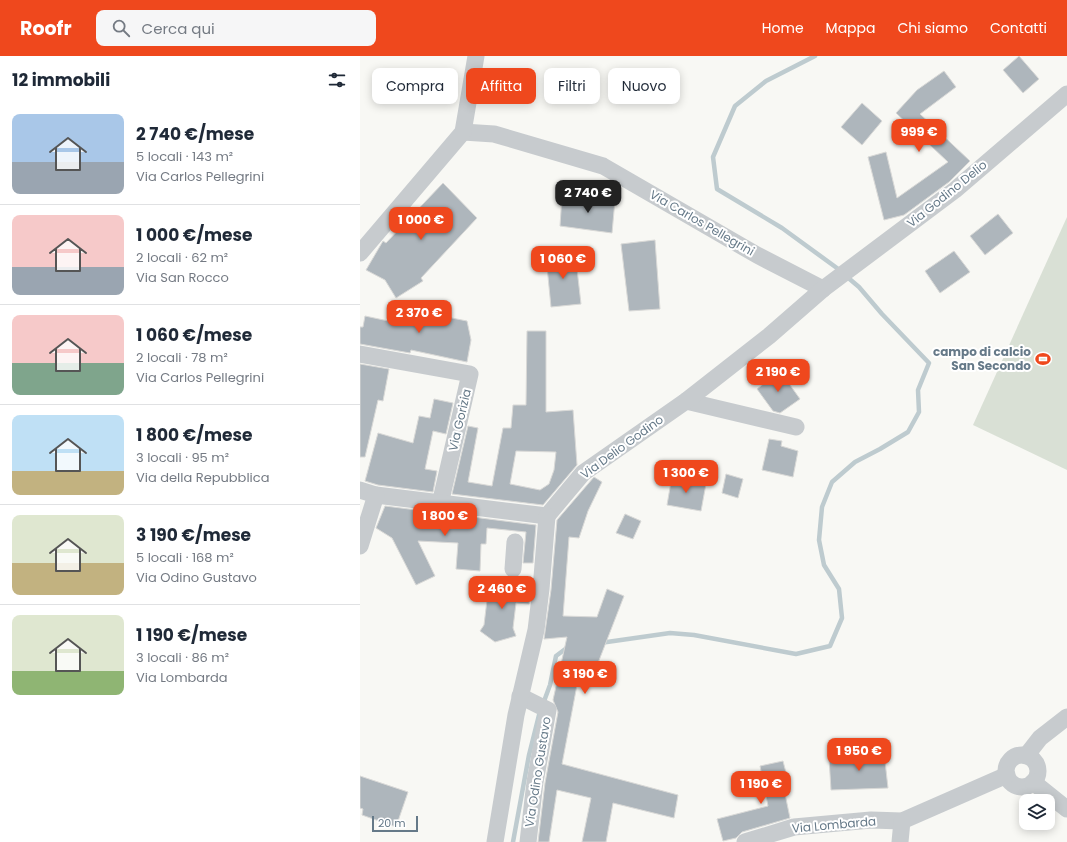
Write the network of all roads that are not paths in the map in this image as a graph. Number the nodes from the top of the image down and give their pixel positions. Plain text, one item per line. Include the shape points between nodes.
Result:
1 (476, 56) edge
2 (1067, 94) edge
3 (463, 132) junction
4 (360, 252) edge
5 (830, 285) junction
6 (360, 354) edge
7 (686, 401) junction
8 (796, 427) dead end
9 (360, 490) edge
10 (376, 495) junction
11 (440, 504) junction
12 (547, 516) junction
13 (362, 535) edge
14 (515, 542) dead end
15 (514, 569) dead end
16 (520, 696) junction
17 (1067, 717) edge
18 (1026, 756) junction
19 (1007, 775) junction
20 (1033, 782) junction
21 (1067, 809) edge
22 (902, 821) junction
23 (495, 842) edge
24 (528, 842) edge
25 (745, 842) edge
26 (900, 842) edge

1 - 3 street
2 - 5 street, Via Godino Delio via 955,190
3 - 4 street
3 - 5 street, Via Carlos Pellegrini via 494,134 603,166 757,255
5 - 7 street, Via Delio Godino
6 - 11 street, Via Gorizia via 470,374
7 - 8 street
7 - 12 street, Via Delio Godino via 583,473
9 - 10 street
10 - 11 street
10 - 13 street
11 - 12 street
12 - 16 street via 536,630
14 - 15 street
16 - 23 street
16 - 24 street, Via Odino Gustavo via 548,710 535,782
17 - 18 street via 1040,738
18 - 19 street via 1012,758 1007,766
18 - 20 street via 1036,764 1038,774
19 - 20 street via 1013,784 1018,786
19 - 22 street, Via Lombarda
20 - 21 street
22 - 25 street, Via Lombarda via 871,820 794,827
22 - 26 street

